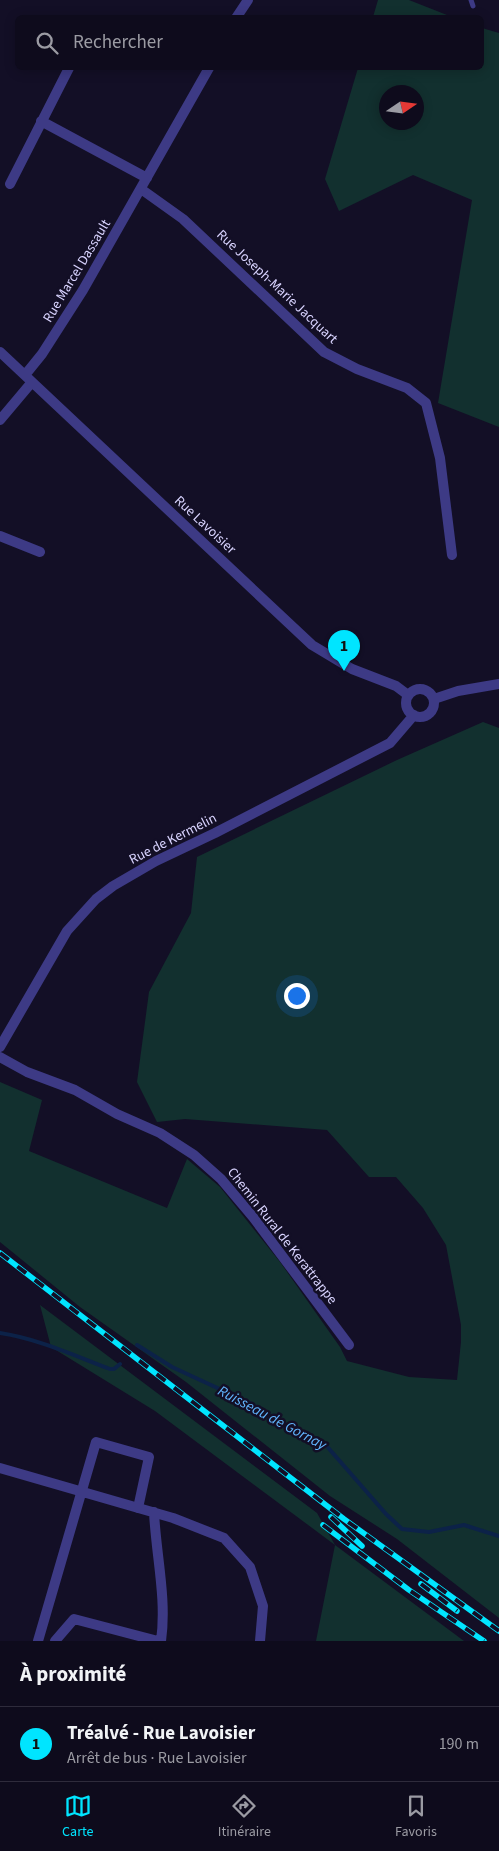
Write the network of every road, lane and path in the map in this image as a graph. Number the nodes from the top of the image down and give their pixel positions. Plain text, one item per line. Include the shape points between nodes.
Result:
1 (248, 0) edge
2 (238, 15) edge
3 (68, 70) edge
4 (208, 70) edge
5 (41, 121) junction
6 (147, 178) junction
7 (10, 184) dead end
8 (141, 188) junction
9 (0, 352) edge
10 (29, 379) junction
11 (0, 420) edge
12 (0, 536) edge
13 (40, 552) dead end
14 (452, 555) dead end
15 (499, 684) edge
16 (408, 695) junction
17 (434, 699) junction
18 (414, 715) junction
19 (0, 1046) edge
20 (0, 1057) edge
21 (349, 1345) dead end
22 (0, 1468) edge
23 (81, 1491) junction
24 (138, 1508) junction
25 (154, 1512) junction
26 (39, 1639) edge
27 (51, 1641) edge
28 (55, 1641) edge
29 (160, 1641) edge
30 (260, 1641) edge

1 - 2 street
3 - 5 street
4 - 6 street, Rue Marcel Dassault
5 - 6 street
5 - 7 street
6 - 8 street, Rue Marcel Dassault
8 - 10 street, Rue Marcel Dassault
8 - 14 street, Rue Joseph-Marie Jacquart via 183,219 324,352 407,388 426,403 440,458
9 - 10 street, Rue Lavoisier
10 - 11 street, Rue Marcel Dassault
10 - 16 street, Rue Lavoisier via 312,645 352,669 396,686
12 - 13 street
15 - 17 street
16 - 17 street via 422,689
16 - 18 street via 406,705
17 - 18 street via 430,712
18 - 19 street, Rue de Kermelin via 390,743 156,861 96,899 66,931
20 - 21 street, Chemin Rural de Kerattrappe via 75,1090 160,1133 194,1155 221,1178 253,1217
22 - 23 street
23 - 24 street
23 - 24 street via 96,1442 149,1457
23 - 26 street
24 - 25 street
25 - 29 street via 161,1576
25 - 30 street via 224,1538 250,1567 263,1606
26 - 27 street
28 - 29 street via 74,1619

